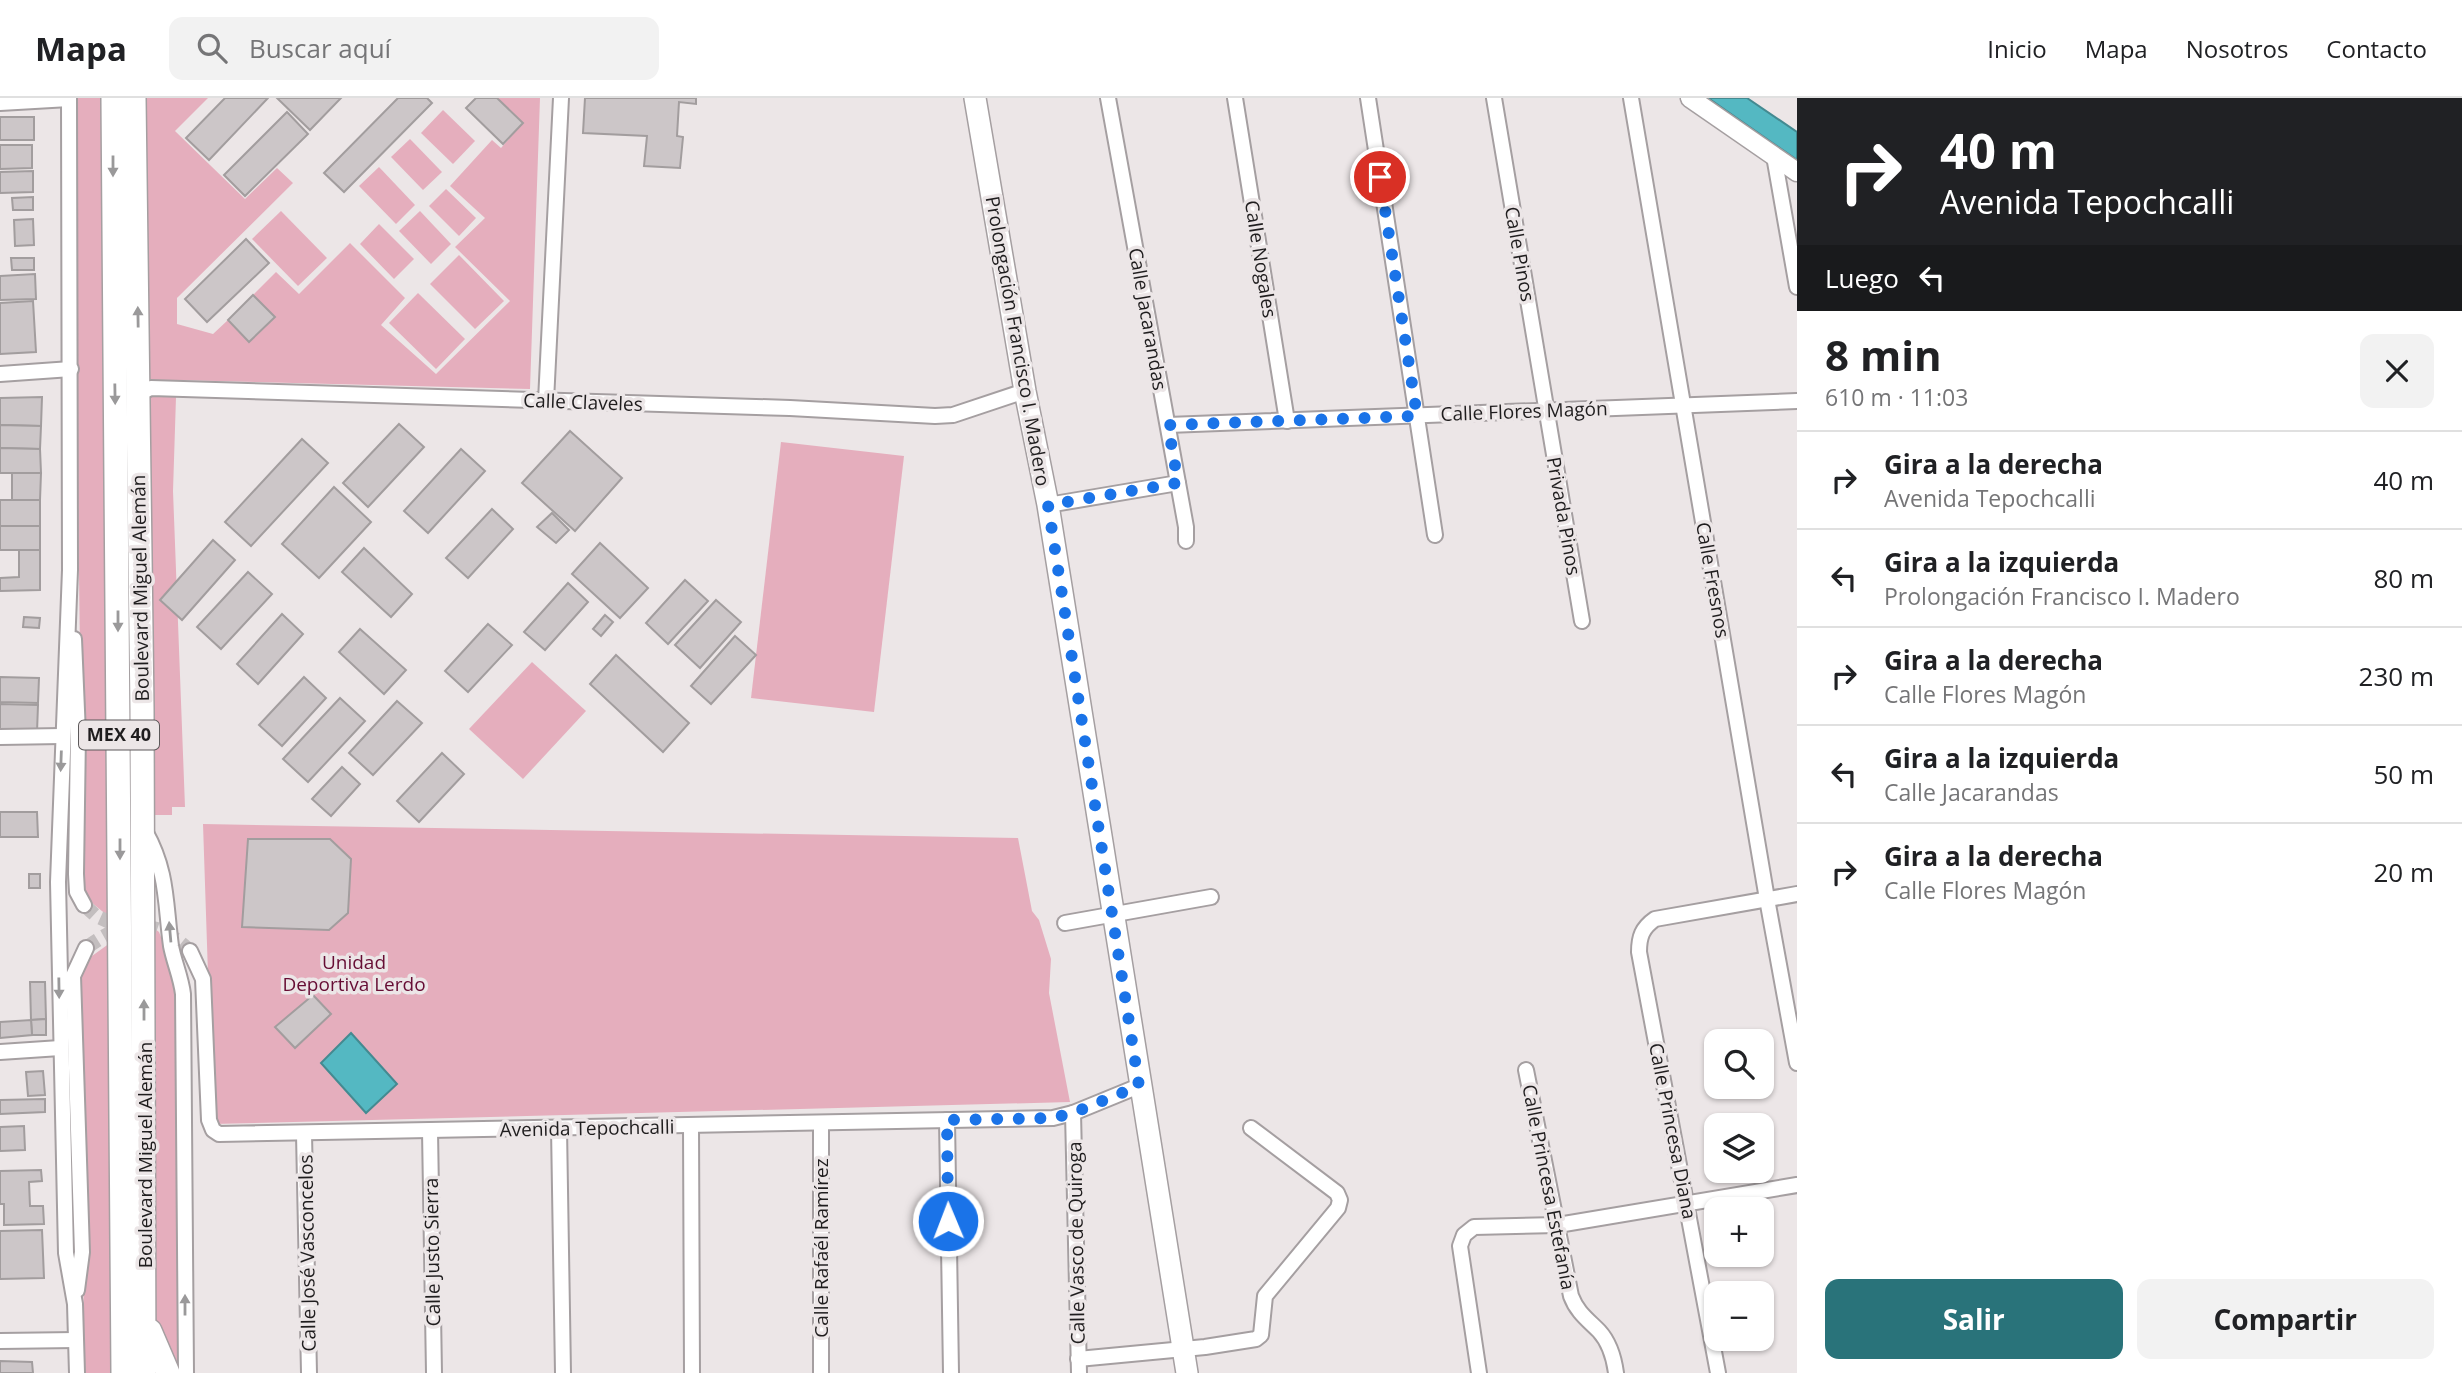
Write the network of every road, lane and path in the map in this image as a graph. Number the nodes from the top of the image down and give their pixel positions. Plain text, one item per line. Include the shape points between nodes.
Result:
1 (113, 98) edge
2 (134, 98) edge
3 (561, 98) edge
4 (975, 98) edge
5 (1108, 98) edge
6 (1235, 98) edge
7 (1368, 98) edge
8 (1494, 98) edge
9 (1632, 98) edge
10 (1690, 98) edge
11 (69, 99) edge
12 (0, 103) edge
13 (1774, 156) junction
14 (1797, 172) edge
15 (1797, 287) edge
16 (72, 369) junction
17 (0, 374) edge
18 (1025, 391) junction
19 (138, 394) junction
20 (546, 401) junction
21 (1797, 401) edge
22 (1684, 405) junction
23 (1547, 411) junction
24 (1417, 416) junction
25 (1287, 421) junction
26 (1168, 425) junction
27 (1178, 483) junction
28 (1048, 505) junction
29 (1435, 535) dead end
30 (1186, 541) dead end
31 (70, 570) junction
32 (1582, 621) dead end
33 (62, 736) junction
34 (0, 737) edge
35 (142, 827) junction
36 (1797, 894) edge
37 (1211, 897) dead end
38 (1767, 900) junction
39 (84, 905) tunnel mouth
40 (1112, 915) junction
41 (1065, 923) dead end
42 (86, 948) tunnel mouth
43 (190, 951) tunnel mouth
44 (60, 1048) junction
45 (0, 1052) edge
46 (1797, 1063) edge
47 (1526, 1069) dead end
48 (1139, 1086) junction
49 (1073, 1113) junction
50 (947, 1120) junction
51 (821, 1123) junction
52 (691, 1126) junction
53 (559, 1128) junction
54 (1251, 1128) dead end
55 (430, 1131) junction
56 (304, 1134) junction
57 (1797, 1185) edge
58 (1686, 1203) junction
59 (1558, 1225) junction
60 (146, 1298) junction
61 (75, 1304) junction
62 (76, 1340) junction
63 (0, 1341) edge
64 (1183, 1349) junction
65 (1079, 1366) edge
66 (77, 1373) edge
67 (123, 1373) edge
68 (144, 1373) edge
69 (168, 1373) edge
70 (186, 1373) edge
71 (309, 1373) edge
72 (433, 1373) edge
73 (563, 1373) edge
74 (692, 1373) edge
75 (821, 1373) edge
76 (951, 1373) edge
77 (1187, 1373) edge
78 (1479, 1373) edge
79 (1616, 1373) edge
80 (1718, 1373) edge

1 -> 67 main road, Boulevard Miguel Alemán / MEX 40
19 -> 2 main road, Boulevard Miguel Alemán / MEX 40
3 - 20 street
4 - 18 main road, Prolongación Francisco I. Madero
5 - 26 street, Calle Jacarandas
6 - 25 street, Calle Nogales
7 - 24 street
8 - 23 street, Calle Pinos
9 - 22 street, Calle Fresnos
10 - 13 street
11 - 12 street
11 - 16 street
13 - 14 street
13 - 15 street
16 - 17 street
16 - 31 street
18 - 20 street, Calle Claveles via 953,415 934,416
18 - 28 main road, Prolongación Francisco I. Madero
19 - 20 street, Calle Claveles via 150,388
19 - 35 main road, Boulevard Miguel Alemán / MEX 40
21 - 22 street, Calle Flores Magón
22 - 23 street, Calle Flores Magón
22 - 38 street, Calle Fresnos
23 - 24 street, Calle Flores Magón
23 - 32 street, Privada Pinos
24 - 25 street, Calle Flores Magón
24 - 29 street
25 - 26 street, Calle Flores Magón
26 - 27 street, Calle Jacarandas
27 - 28 street
27 - 30 street, Calle Jacarandas
28 - 40 main road, Prolongación Francisco I. Madero
31 - 33 street
31 - 39 street via 77,686 76,874 77,892
33 - 34 street
33 -> 44 street
60 -> 35 main road, Boulevard Miguel Alemán / MEX 40
70 -> 35 street via 183,993 157,853
36 - 38 street
37 - 40 street
38 - 46 street, Calle Fresnos
38 - 58 street, Calle Princesa Diana via 1655,919 1642,931 1639,951
40 - 41 street
40 - 48 main road, Prolongación Francisco I. Madero
42 - 61 street via 74,976 82,1252
43 - 56 street, Avenida Tepochcalli via 203,979 213,1130 219,1134
44 - 45 street
44 - 61 street via 66,1253
47 - 59 street, Calle Princesa Estefanía
48 - 49 street, Avenida Tepochcalli
48 - 64 main road, Prolongación Francisco I. Madero
49 - 50 street, Avenida Tepochcalli via 1053,1118
49 - 65 street, Calle Vasco de Quiroga
50 - 51 street, Avenida Tepochcalli
50 - 76 street
51 - 52 street, Avenida Tepochcalli
51 - 75 street, Calle Rafaél Ramírez
52 - 53 street, Avenida Tepochcalli
52 - 74 street
53 - 55 street, Avenida Tepochcalli
53 - 73 street
54 - 64 street via 1338,1193 1338,1208 1265,1296 1261,1335
55 - 56 street, Avenida Tepochcalli
55 - 72 street, Calle Justo Sierra
56 - 71 street, Calle José Vasconcelos
57 - 58 street
58 - 59 street
58 - 80 street, Calle Princesa Diana
59 - 78 street via 1474,1227 1464,1235 1460,1246
59 - 79 street, Calle Princesa Estefanía via 1575,1307 1609,1345
60 - 68 main road, Boulevard Miguel Alemán / MEX 40
60 - 69 main road via 149,1329
61 - 62 street
62 - 63 street
62 - 66 street
64 - 65 street
64 - 77 main road, Prolongación Francisco I. Madero

